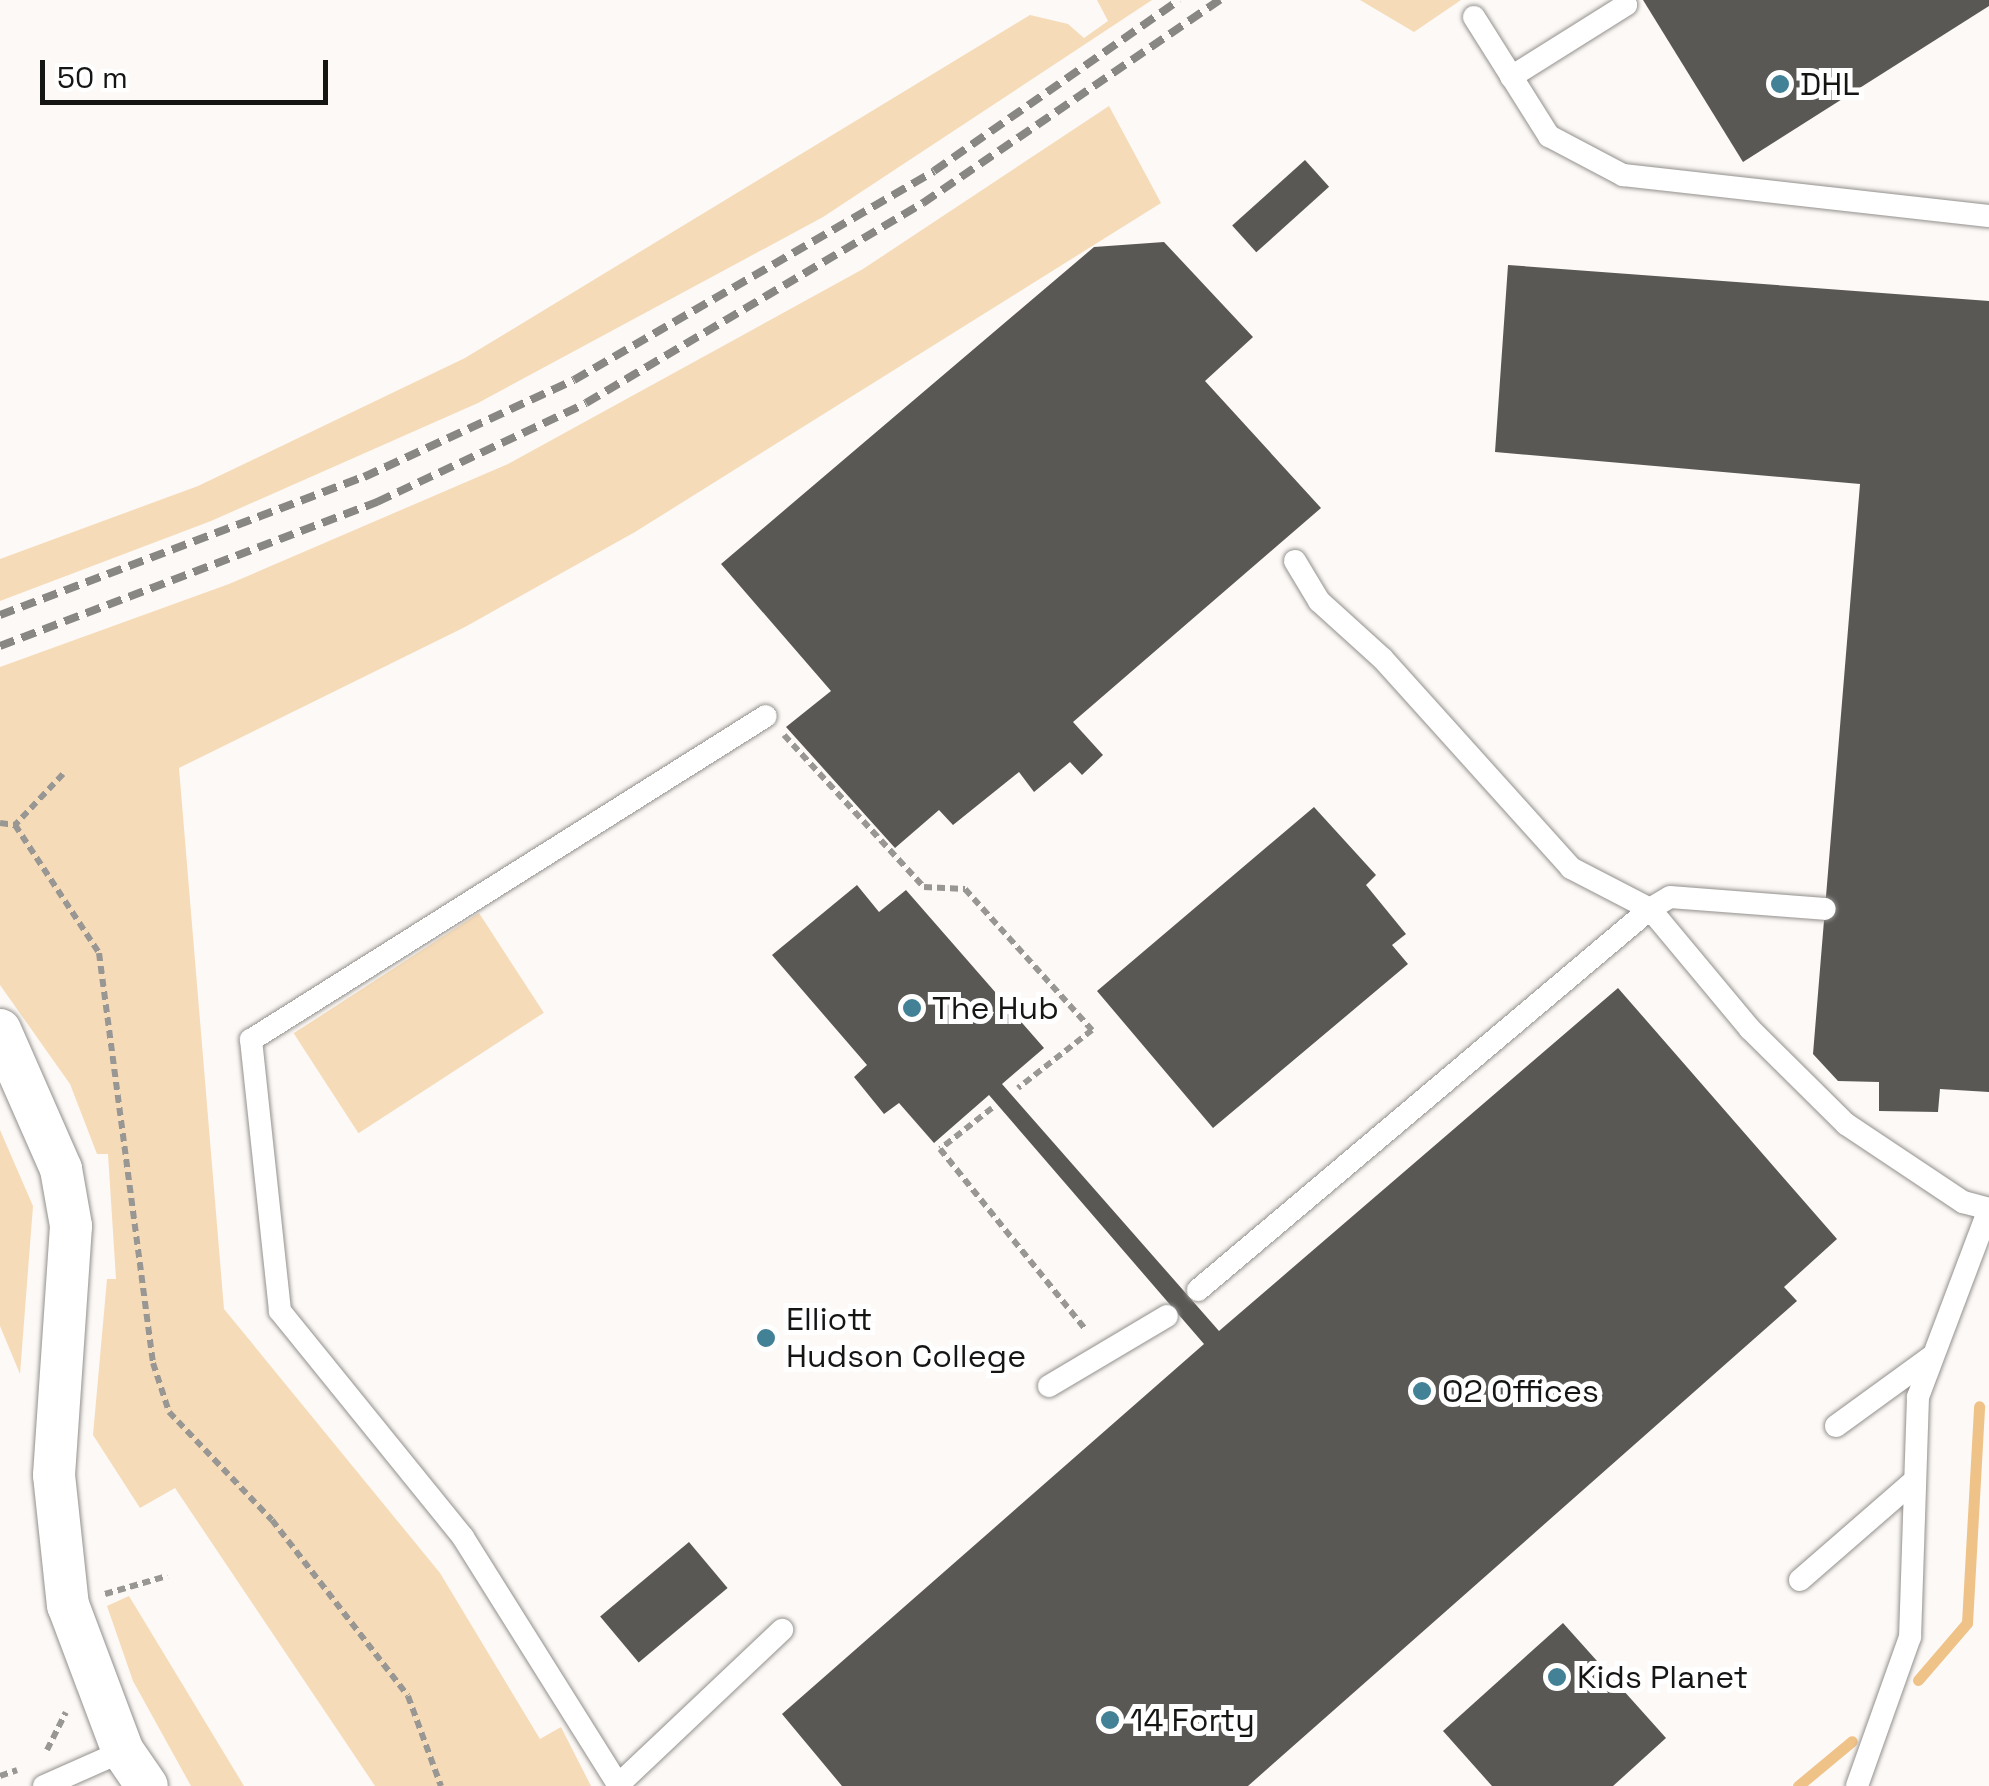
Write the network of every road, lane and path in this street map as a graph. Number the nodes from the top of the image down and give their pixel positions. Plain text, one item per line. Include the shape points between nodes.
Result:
1 (1626, 5) dead end
2 (1474, 18) dead end
3 (1511, 77) junction
4 (1989, 216) edge
5 (1295, 561) dead end
6 (766, 716) joint
7 (63, 774) dead end
8 (0, 823) edge
9 (15, 825) junction
10 (1650, 909) junction
11 (1825, 909) dead end
12 (0, 1030) edge
13 (1018, 1088) dead end
14 (0, 1091) edge
15 (992, 1108) dead end
16 (40, 1113) junction
17 (1198, 1290) dead end
18 (1167, 1316) dead end
19 (1100, 1348) junction
20 (1931, 1356) junction
21 (1049, 1386) dead end
22 (1836, 1426) dead end
23 (1915, 1480) junction
24 (1800, 1580) dead end
25 (782, 1630) dead end
26 (67, 1711) dead end
27 (123, 1751) junction
28 (42, 1760) dead end
29 (28, 1766) dead end
30 (0, 1776) edge
31 (44, 1786) edge
32 (147, 1786) edge
33 (442, 1786) edge
34 (619, 1786) edge
35 (1857, 1786) edge

1 - 3 lane
2 - 3 lane
3 - 4 lane via 1549,136 1623,175
5 - 10 lane via 1320,601 1383,659 1570,868
6 - 13 path via 924,887 966,889 1092,1030
6 - 34 lane via 251,1040 280,1310 463,1537
7 - 9 path
8 - 9 path
9 - 33 path via 99,953 153,1363 169,1412 272,1520 408,1696
10 - 11 lane via 1670,897
10 - 17 lane
10 - 20 lane via 1750,1028 1846,1124 1962,1202 1989,1209
12 - 16 street
14 - 16 street
15 - 19 path via 940,1149
16 - 27 street via 71,1226 54,1456 68,1605
18 - 19 lane
19 - 21 lane
20 - 22 lane
20 - 23 lane via 1918,1397
23 - 24 lane
23 - 35 lane via 1910,1637
25 - 34 lane
26 - 28 path
27 - 31 lane
27 - 32 street
29 - 30 path

